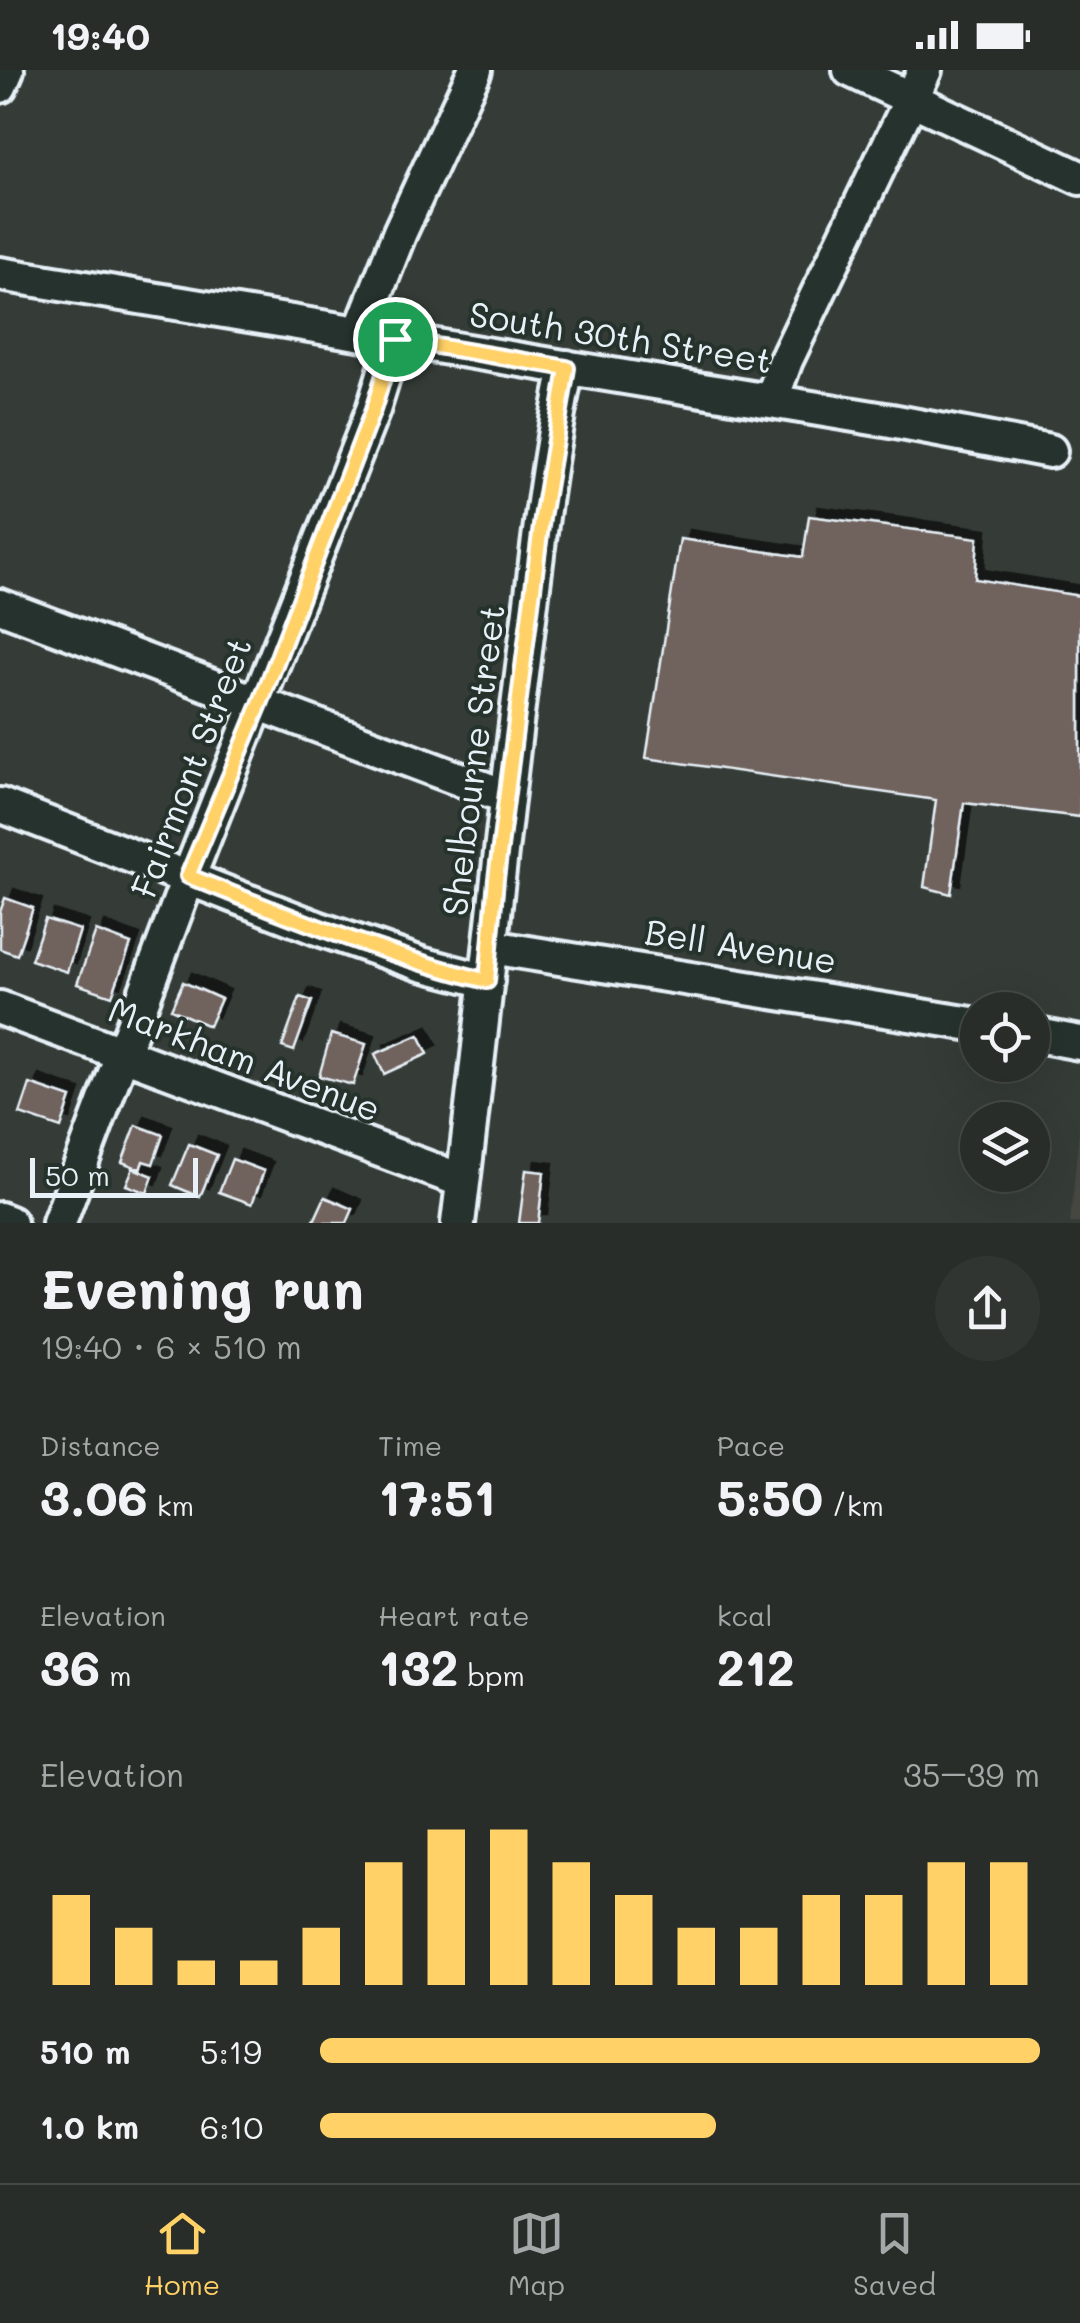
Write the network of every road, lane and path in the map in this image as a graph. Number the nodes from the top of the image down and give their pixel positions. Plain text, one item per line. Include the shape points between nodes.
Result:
1 (7, 70) edge
2 (475, 70) edge
3 (850, 70) edge
4 (919, 84) edge
5 (0, 86) edge
6 (1080, 178) edge
7 (0, 274) edge
8 (360, 333) junction
9 (395, 339) junction
10 (567, 368) junction
11 (770, 402) junction
12 (1050, 451) dead end
13 (0, 606) edge
14 (260, 704) junction
15 (507, 797) junction
16 (0, 805) edge
17 (188, 876) junction
18 (490, 947) junction
19 (487, 981) junction
20 (0, 1008) edge
21 (960, 1022) edge
22 (1050, 1037) edge
23 (1080, 1043) edge
24 (124, 1055) junction
25 (463, 1181) junction
26 (0, 1219) edge
27 (10, 1223) edge
28 (59, 1223) edge
29 (458, 1223) edge

1 - 5 street
2 - 8 street
3 - 4 street
4 - 6 street
4 - 11 street
7 - 8 street, South 30th Street
8 - 9 street, South 30th Street
9 - 10 street, South 30th Street
9 - 14 street, Fairmont Street
10 - 11 street, South 30th Street
10 - 15 street, Shelbourne Street
11 - 12 street, South 30th Street
13 - 14 street
14 - 15 street
14 - 17 street, Fairmont Street
15 - 18 street, Shelbourne Street
16 - 17 street
17 - 19 street via 317,928
17 - 24 street, Fairmont Street
18 - 19 street, Shelbourne Street
18 - 21 street, Bell Avenue
19 - 25 street, Shelbourne Street
20 - 24 street, Markham Avenue
22 - 23 street
24 - 25 street, Markham Avenue
24 - 28 street, Fairmont Street
25 - 29 street, Shelbourne Street
26 - 27 street

